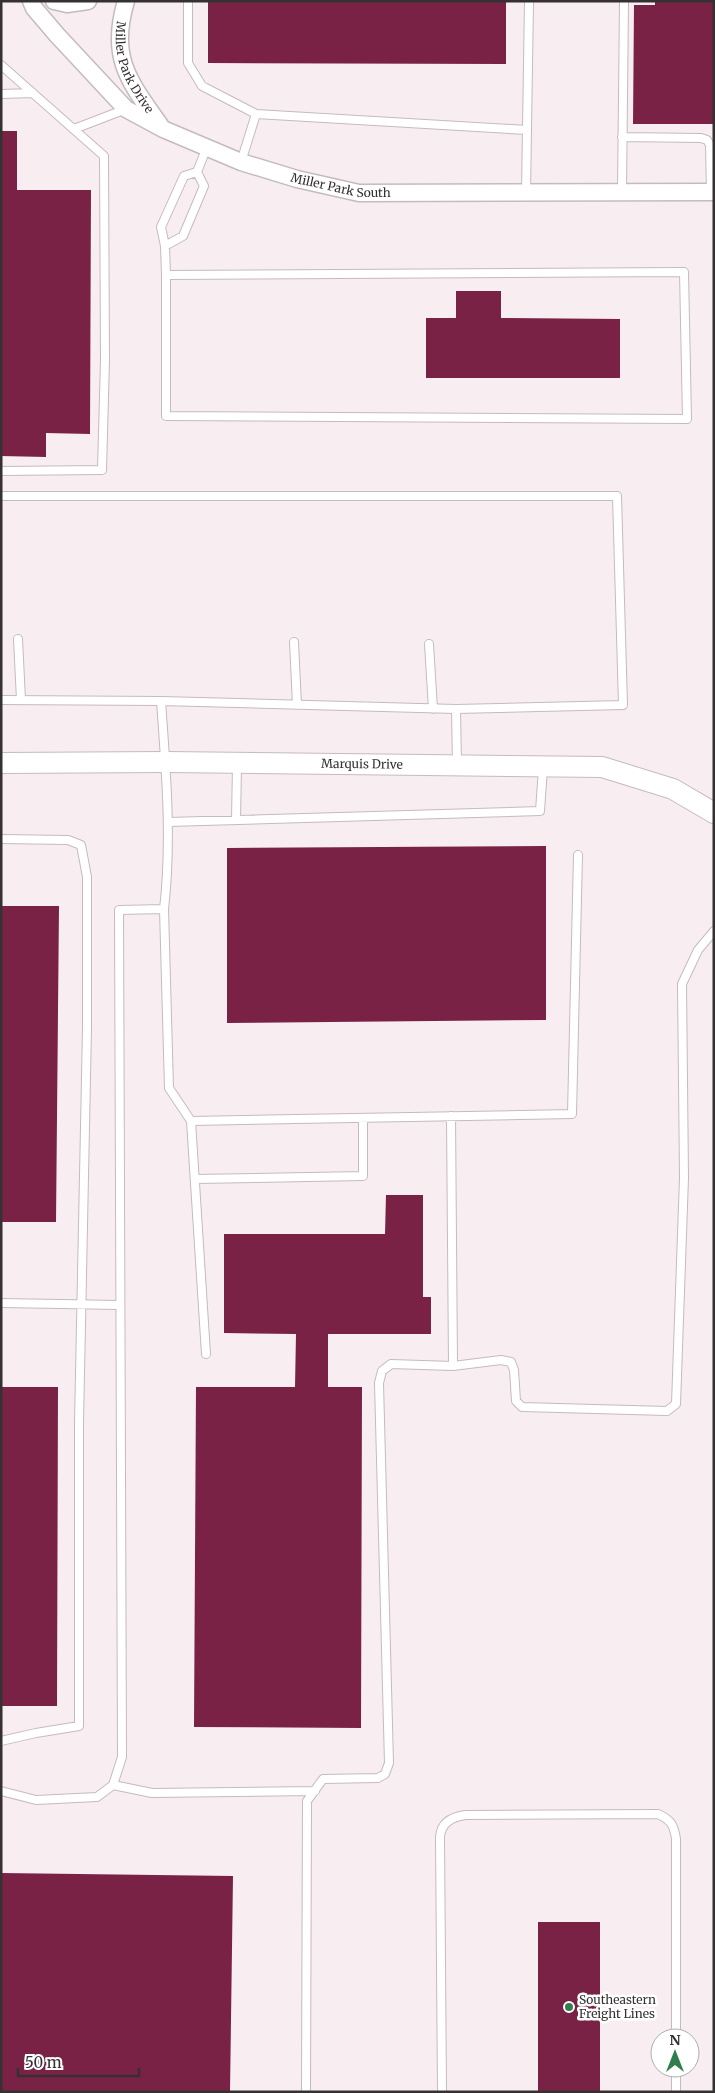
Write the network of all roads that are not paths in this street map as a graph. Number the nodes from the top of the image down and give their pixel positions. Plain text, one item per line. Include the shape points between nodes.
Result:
1 (31, 1) edge
2 (54, 1) edge
3 (88, 1) edge
4 (126, 1) edge
5 (188, 1) edge
6 (529, 1) edge
7 (624, 1) edge
8 (1, 65) edge
9 (33, 93) junction
10 (1, 94) edge
11 (126, 109) junction
12 (256, 114) junction
13 (74, 129) junction
14 (163, 129) junction
15 (527, 130) junction
16 (622, 138) junction
17 (207, 147) junction
18 (241, 162) junction
19 (197, 172) junction
20 (712, 192) edge
21 (526, 193) junction
22 (622, 193) junction
23 (166, 246) junction
24 (166, 275) junction
25 (1, 471) edge
26 (1, 496) edge
27 (18, 640) dead end
28 (294, 642) dead end
29 (429, 644) dead end
30 (1, 700) edge
31 (21, 700) junction
32 (161, 701) junction
33 (298, 705) junction
34 (433, 709) junction
35 (456, 709) junction
36 (166, 762) junction
37 (237, 762) junction
38 (1, 763) edge
39 (457, 765) junction
40 (543, 765) junction
41 (714, 813) edge
42 (236, 820) junction
43 (168, 822) junction
44 (1, 839) edge
45 (578, 855) dead end
46 (164, 910) junction
47 (714, 931) edge
48 (451, 1116) junction
49 (363, 1118) junction
50 (191, 1121) junction
51 (195, 1179) junction
52 (1, 1303) edge
53 (82, 1304) junction
54 (120, 1305) junction
55 (206, 1354) dead end
56 (453, 1366) junction
57 (1, 1741) edge
58 (112, 1785) junction
59 (1, 1791) edge
60 (315, 1791) junction
61 (676, 2028) edge
62 (676, 2078) edge
63 (306, 2092) edge
64 (442, 2092) edge
65 (676, 2092) edge

1 - 11 street, Miller Park South via 57,35
2 - 3 street via 67,4
4 - 14 street, Miller Park Drive via 121,61 132,85
5 - 12 lane via 188,63 202,86
6 - 15 lane
7 - 16 lane
8 - 9 lane
9 - 10 lane
9 - 13 lane
11 - 13 lane
11 - 14 street, Miller Park South
12 - 15 lane
12 - 18 lane
13 - 25 lane via 104,156 102,470
14 - 17 street, Miller Park South
15 - 21 lane
16 - 20 lane via 707,140 710,145
16 - 22 lane
17 - 18 street, Miller Park South
17 - 19 lane
18 - 21 street, Miller Park South via 359,193
19 - 23 lane via 184,176 161,227
19 - 23 lane via 204,186 183,236
20 - 22 street, Miller Park South
21 - 22 street, Miller Park South
23 - 24 lane
24 - 24 lane via 166,416 687,419 684,272
26 - 35 lane via 617,496 623,705
27 - 31 lane
28 - 33 lane
29 - 34 lane
30 - 31 lane
31 - 32 lane
32 - 33 lane
32 - 36 lane
33 - 34 lane
34 - 35 lane
35 - 39 lane
36 - 37 street, Marquis Drive
36 - 38 street, Marquis Drive
36 - 43 lane
37 - 39 street, Marquis Drive
37 - 42 lane
39 - 40 street, Marquis Drive
40 - 41 street, Marquis Drive via 602,767 673,790
40 - 42 lane via 540,810
42 - 43 lane
43 - 46 lane via 169,861
44 - 53 lane via 68,840 81,845 87,876
45 - 48 lane via 572,1114
46 - 50 lane via 169,1088
46 - 54 lane via 119,910
47 - 56 lane via 698,950 682,984 684,1178 676,1404 667,1411 522,1407 516,1401 511,1362 501,1360
48 - 49 lane
48 - 56 lane
49 - 50 lane
49 - 51 lane via 363,1176
50 - 51 lane
51 - 55 lane
52 - 53 lane
53 - 54 lane
53 - 57 lane via 79,1726
54 - 58 lane via 122,1758
56 - 60 lane via 392,1364 382,1372 379,1383 389,1763 385,1774 378,1778 323,1779
58 - 59 lane via 97,1797 36,1800
58 - 60 lane via 152,1793
60 - 63 lane via 307,1801
61 - 64 lane via 676,1839 669,1819 658,1814 454,1817 441,1830 440,1838
62 - 65 lane

